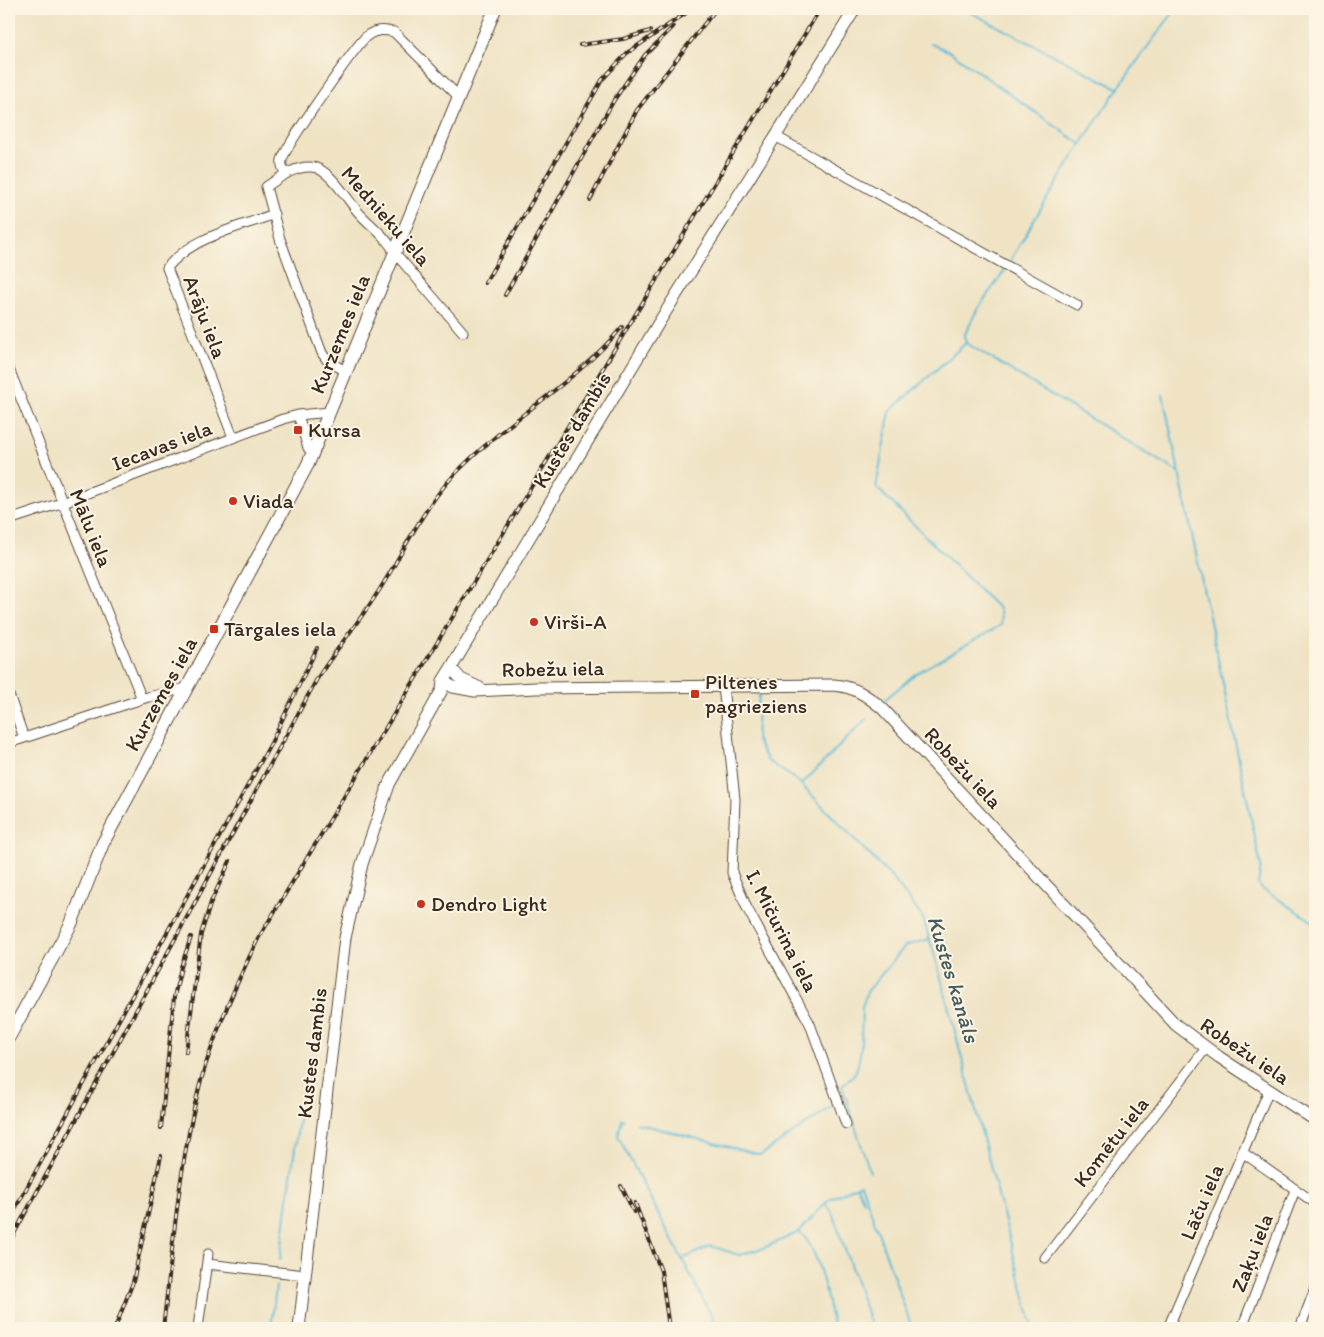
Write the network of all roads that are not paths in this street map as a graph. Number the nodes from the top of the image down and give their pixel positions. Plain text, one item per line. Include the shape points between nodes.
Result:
1 (494, 9) edge
2 (855, 9) edge
3 (458, 96) junction
4 (775, 136) junction
5 (286, 174) junction
6 (274, 214) junction
7 (396, 252) junction
8 (1077, 305) dead end
9 (463, 332) dead end
10 (9, 369) edge
11 (345, 371) junction
12 (330, 412) junction
13 (298, 415) junction
14 (233, 437) junction
15 (312, 454) junction
16 (61, 503) junction
17 (9, 520) edge
18 (451, 668) junction
19 (443, 681) junction
20 (723, 686) junction
21 (187, 688) junction
22 (487, 689) junction
23 (9, 695) edge
24 (142, 699) junction
25 (24, 738) junction
26 (9, 743) edge
27 (9, 1037) edge
28 (1206, 1048) junction
29 (1269, 1090) junction
30 (1315, 1120) edge
31 (846, 1124) dead end
32 (1242, 1152) junction
33 (1295, 1190) junction
34 (1315, 1203) edge
35 (208, 1254) dead end
36 (1045, 1258) dead end
37 (207, 1264) junction
38 (305, 1275) junction
39 (1315, 1290) edge
40 (198, 1328) edge
41 (299, 1328) edge
42 (1168, 1328) edge
43 (1242, 1328) edge
44 (1300, 1328) edge

1 - 3 highway, Kurzemes iela
2 - 4 main road, Kustes dambis
3 - 5 street via 394,32 375,31 360,44 296,134 283,158 282,167
3 - 7 highway, Kurzemes iela
4 - 8 street
4 - 18 main road, Kustes dambis
5 - 6 street, Mednieku iela via 266,187
5 - 7 street, Mednieku iela via 301,168 319,169 388,239
6 - 11 street via 322,353
6 - 14 street, Arāju iela via 190,246 178,254 167,268
7 - 9 street, Mednieku iela
7 - 11 highway, Kurzemes iela
10 - 16 street, Mālu iela
11 - 12 highway, Kurzemes iela
12 - 13 street, Iecavas iela
12 - 15 highway, Kurzemes iela
13 - 14 street, Iecavas iela
13 - 15 street
14 - 16 street, Iecavas iela
15 - 21 highway, Kurzemes iela via 270,538
16 - 17 street, Iecavas iela
16 - 24 street, Mālu iela
18 - 19 main road, Kustes dambis
18 - 22 main road, Robežu iela via 467,683
19 - 22 main road, Robežu iela via 466,691
19 - 38 main road, Kustes dambis via 442,690 387,788 362,864 345,938
20 - 22 main road, Robežu iela
20 - 28 main road, Robežu iela via 834,685 850,686 864,693 882,708 1159,1008
20 - 31 street, I. Mičurina iela via 735,800 732,873 747,908 810,1024
21 - 24 street
21 - 27 highway, Kurzemes iela via 103,843 82,902 55,957
23 - 25 street
24 - 25 street
25 - 26 street
28 - 29 main road, Robežu iela
28 - 36 street, Komētu iela
29 - 30 main road, Robežu iela
29 - 32 street, Lāču iela
32 - 33 street
32 - 42 street, Lāču iela
33 - 34 street
33 - 43 street, Zaķu iela
35 - 37 street
37 - 38 street
37 - 40 street
38 - 41 main road, Kustes dambis
39 - 44 street

